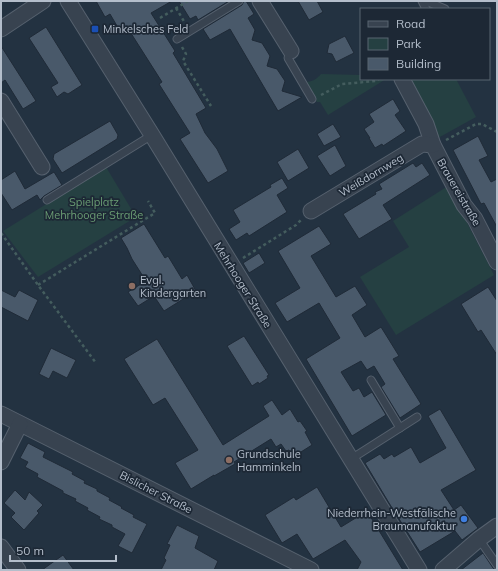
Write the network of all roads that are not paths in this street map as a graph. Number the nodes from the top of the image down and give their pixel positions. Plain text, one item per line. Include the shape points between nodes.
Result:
1 (42, 1) edge
2 (68, 1) edge
3 (238, 1) edge
4 (260, 1) edge
5 (426, 1) edge
6 (443, 8) edge
7 (1, 29) edge
8 (177, 39) road end
9 (291, 50) joint
10 (403, 80) edge
11 (312, 99) road end
12 (1, 101) edge
13 (152, 135) junction
14 (433, 145) junction
15 (42, 167) dead end
16 (47, 200) dead end
17 (311, 211) road end
18 (497, 262) edge
19 (371, 380) dead end
20 (1, 414) edge
21 (417, 417) dead end
22 (20, 424) junction
23 (400, 428) junction
24 (350, 459) junction
25 (1, 462) edge
26 (497, 526) edge
27 (479, 539) junction
28 (1, 547) edge
29 (497, 565) edge
30 (18, 570) edge
31 (311, 570) edge
32 (419, 570) edge
33 (443, 570) edge

1 - 7 street
2 - 13 street, Mehrhooger Straße
3 - 8 lane
4 - 9 street
5 - 6 lane
9 - 11 lane via 288,58
10 - 14 street, Brauereistraße via 426,124
12 - 15 street
13 - 16 lane
13 - 24 street, Mehrhooger Straße
14 - 17 street, Weißdornweg via 422,144
14 - 18 street, Brauereistraße
19 - 23 lane
20 - 22 street, Bislicher Straße
21 - 23 lane
22 - 25 street
22 - 31 street, Bislicher Straße
23 - 24 lane
24 - 32 street, Mehrhooger Straße
26 - 27 street
27 - 29 lane
27 - 33 street
28 - 30 street

